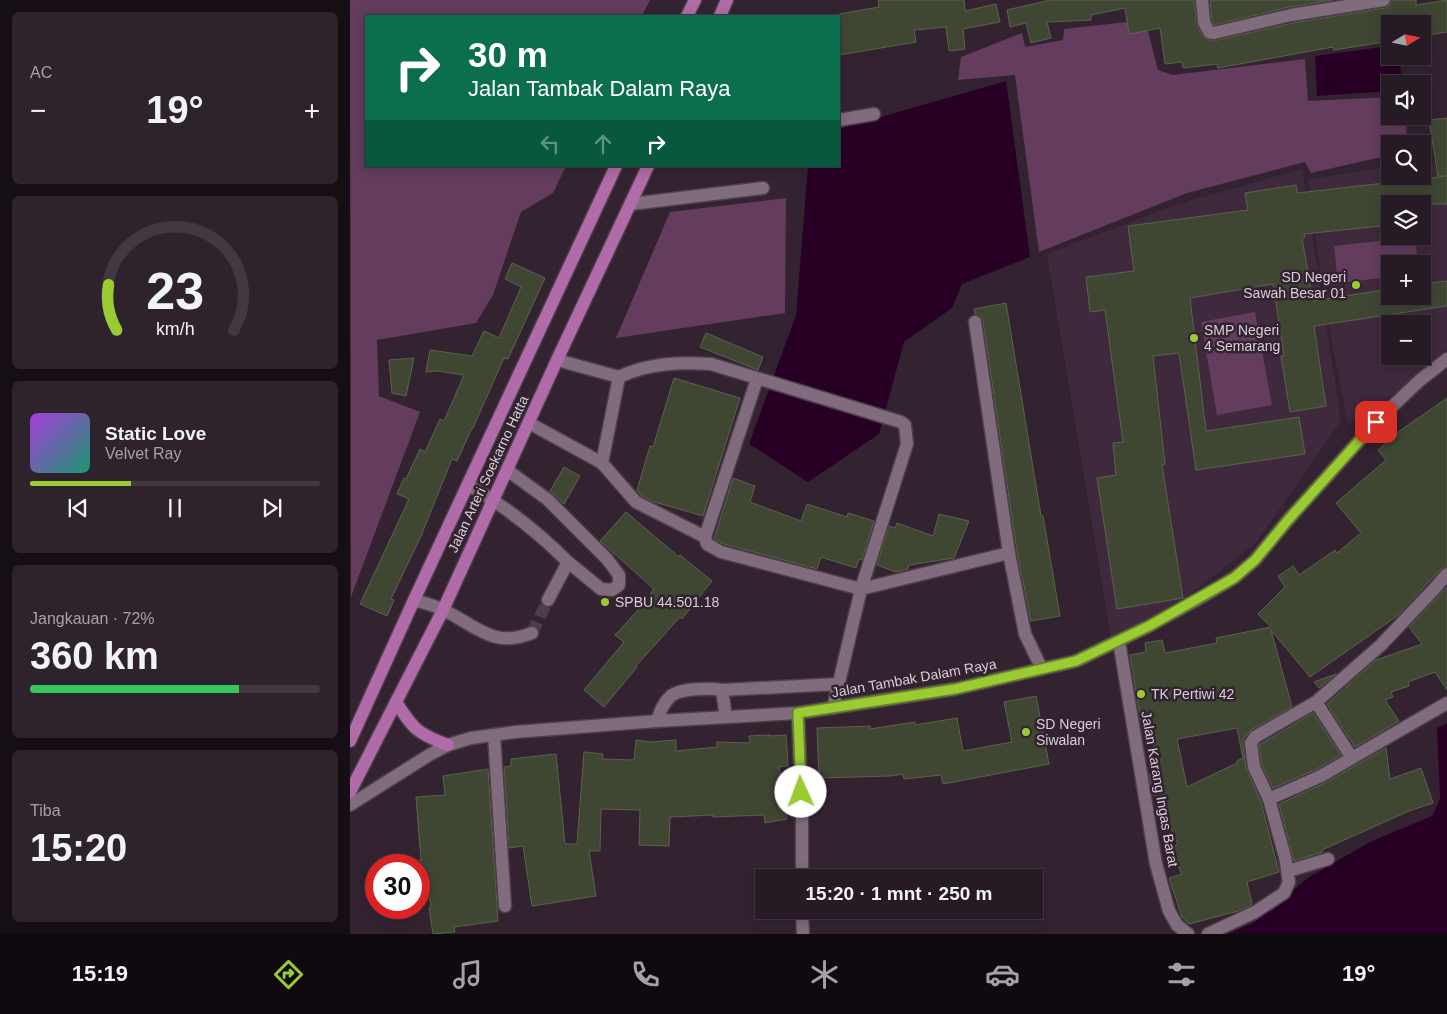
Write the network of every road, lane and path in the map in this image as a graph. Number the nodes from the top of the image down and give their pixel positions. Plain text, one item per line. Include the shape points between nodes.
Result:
1 (695, 0) edge
2 (728, 0) edge
3 (1202, 0) edge
4 (1384, 0) edge
5 (688, 15) edge
6 (720, 15) edge
7 (874, 114) dead end
8 (840, 120) edge
9 (616, 167) edge
10 (648, 167) edge
11 (763, 188) dead end
12 (631, 204) junction
13 (975, 322) dead end
14 (1447, 359) edge
15 (557, 360) junction
16 (619, 378) junction
17 (758, 379) junction
18 (528, 423) junction
19 (602, 463) junction
20 (507, 470) junction
21 (468, 485) junction
22 (493, 499) junction
23 (705, 537) junction
24 (1009, 553) junction
25 (568, 562) junction
26 (1447, 574) edge
27 (860, 589) junction
28 (414, 600) junction
29 (548, 600) tunnel mouth
30 (443, 610) junction
31 (532, 633) dead end
32 (1119, 641) junction
33 (1042, 669) junction
34 (838, 684) junction
35 (722, 690) junction
36 (396, 702) junction
37 (1316, 702) junction
38 (1447, 704) edge
39 (833, 708) junction
40 (798, 713) junction
41 (726, 717) junction
42 (657, 721) junction
43 (494, 735) junction
44 (350, 741) edge
45 (448, 745) junction
46 (1352, 758) junction
47 (350, 792) edge
48 (1269, 798) junction
49 (350, 805) edge
50 (1328, 859) dead end
51 (802, 869) edge
52 (1288, 871) junction
53 (505, 906) dead end
54 (802, 919) edge
55 (802, 934) edge
56 (1188, 934) edge
57 (1208, 934) edge

1 - 5 main road
2 - 6 main road
3 - 4 street via 1204,22 1214,33 1291,15
7 - 8 street
9 - 21 main road, Jalan Arteri Soekarno Hatta
10 - 12 main road, Jalan Arteri Soekarno Hatta
11 - 12 street
12 - 15 main road, Jalan Arteri Soekarno Hatta
13 - 24 street
14 - 32 street, Jalan Tambak Dalam Raya via 1376,422 1255,560 1234,578
15 - 16 street
15 - 18 main road, Jalan Arteri Soekarno Hatta
16 - 17 street via 635,369 681,362 711,364
16 - 19 street
17 - 23 street
17 - 27 street via 905,425 907,444
18 - 19 street
18 - 20 main road, Jalan Arteri Soekarno Hatta
19 - 23 street via 636,502
20 - 22 main road, Jalan Arteri Soekarno Hatta
20 - 25 street via 547,499 607,559 619,575 619,585 612,590 602,588
21 - 22 street
21 - 28 main road, Jalan Arteri Soekarno Hatta
22 - 25 street via 535,531
22 - 30 main road, Jalan Arteri Soekarno Hatta
23 - 27 street via 707,544 721,552
24 - 27 street
24 - 33 street via 1025,634
25 - 29 street
26 - 37 street via 1381,645
27 - 34 street
28 - 30 street
28 - 44 main road, Jalan Arteri Soekarno Hatta
30 - 31 street via 480,632 503,638
30 - 36 main road, Jalan Arteri Soekarno Hatta
32 - 33 street, Jalan Tambak Dalam Raya via 1076,661
32 - 56 street, Jalan Karang Ingas Barat via 1156,864 1169,911 1177,925
33 - 39 street, Jalan Tambak Dalam Raya via 955,689
34 - 35 street
34 - 39 street
35 - 41 street
35 - 42 street via 714,688 672,695 662,707
36 - 45 main road via 417,731
36 - 47 main road, Jalan Arteri Soekarno Hatta
37 - 46 street
37 - 48 street via 1255,737 1251,743 1254,768
38 - 46 street
39 - 40 street, Jalan Tambak Dalam Raya
40 - 41 street, Jalan Tambak Dalam Raya
40 - 51 street
41 - 42 street, Jalan Tambak Dalam Raya
42 - 43 street, Jalan Tambak Dalam Raya
43 - 45 street, Jalan Tambak Dalam Raya
43 - 53 street
45 - 49 street, Jalan Tambak Dalam Raya
46 - 48 street via 1321,776
48 - 52 street
50 - 52 street
52 - 57 street via 1289,882 1284,893 1256,912
54 - 55 street

